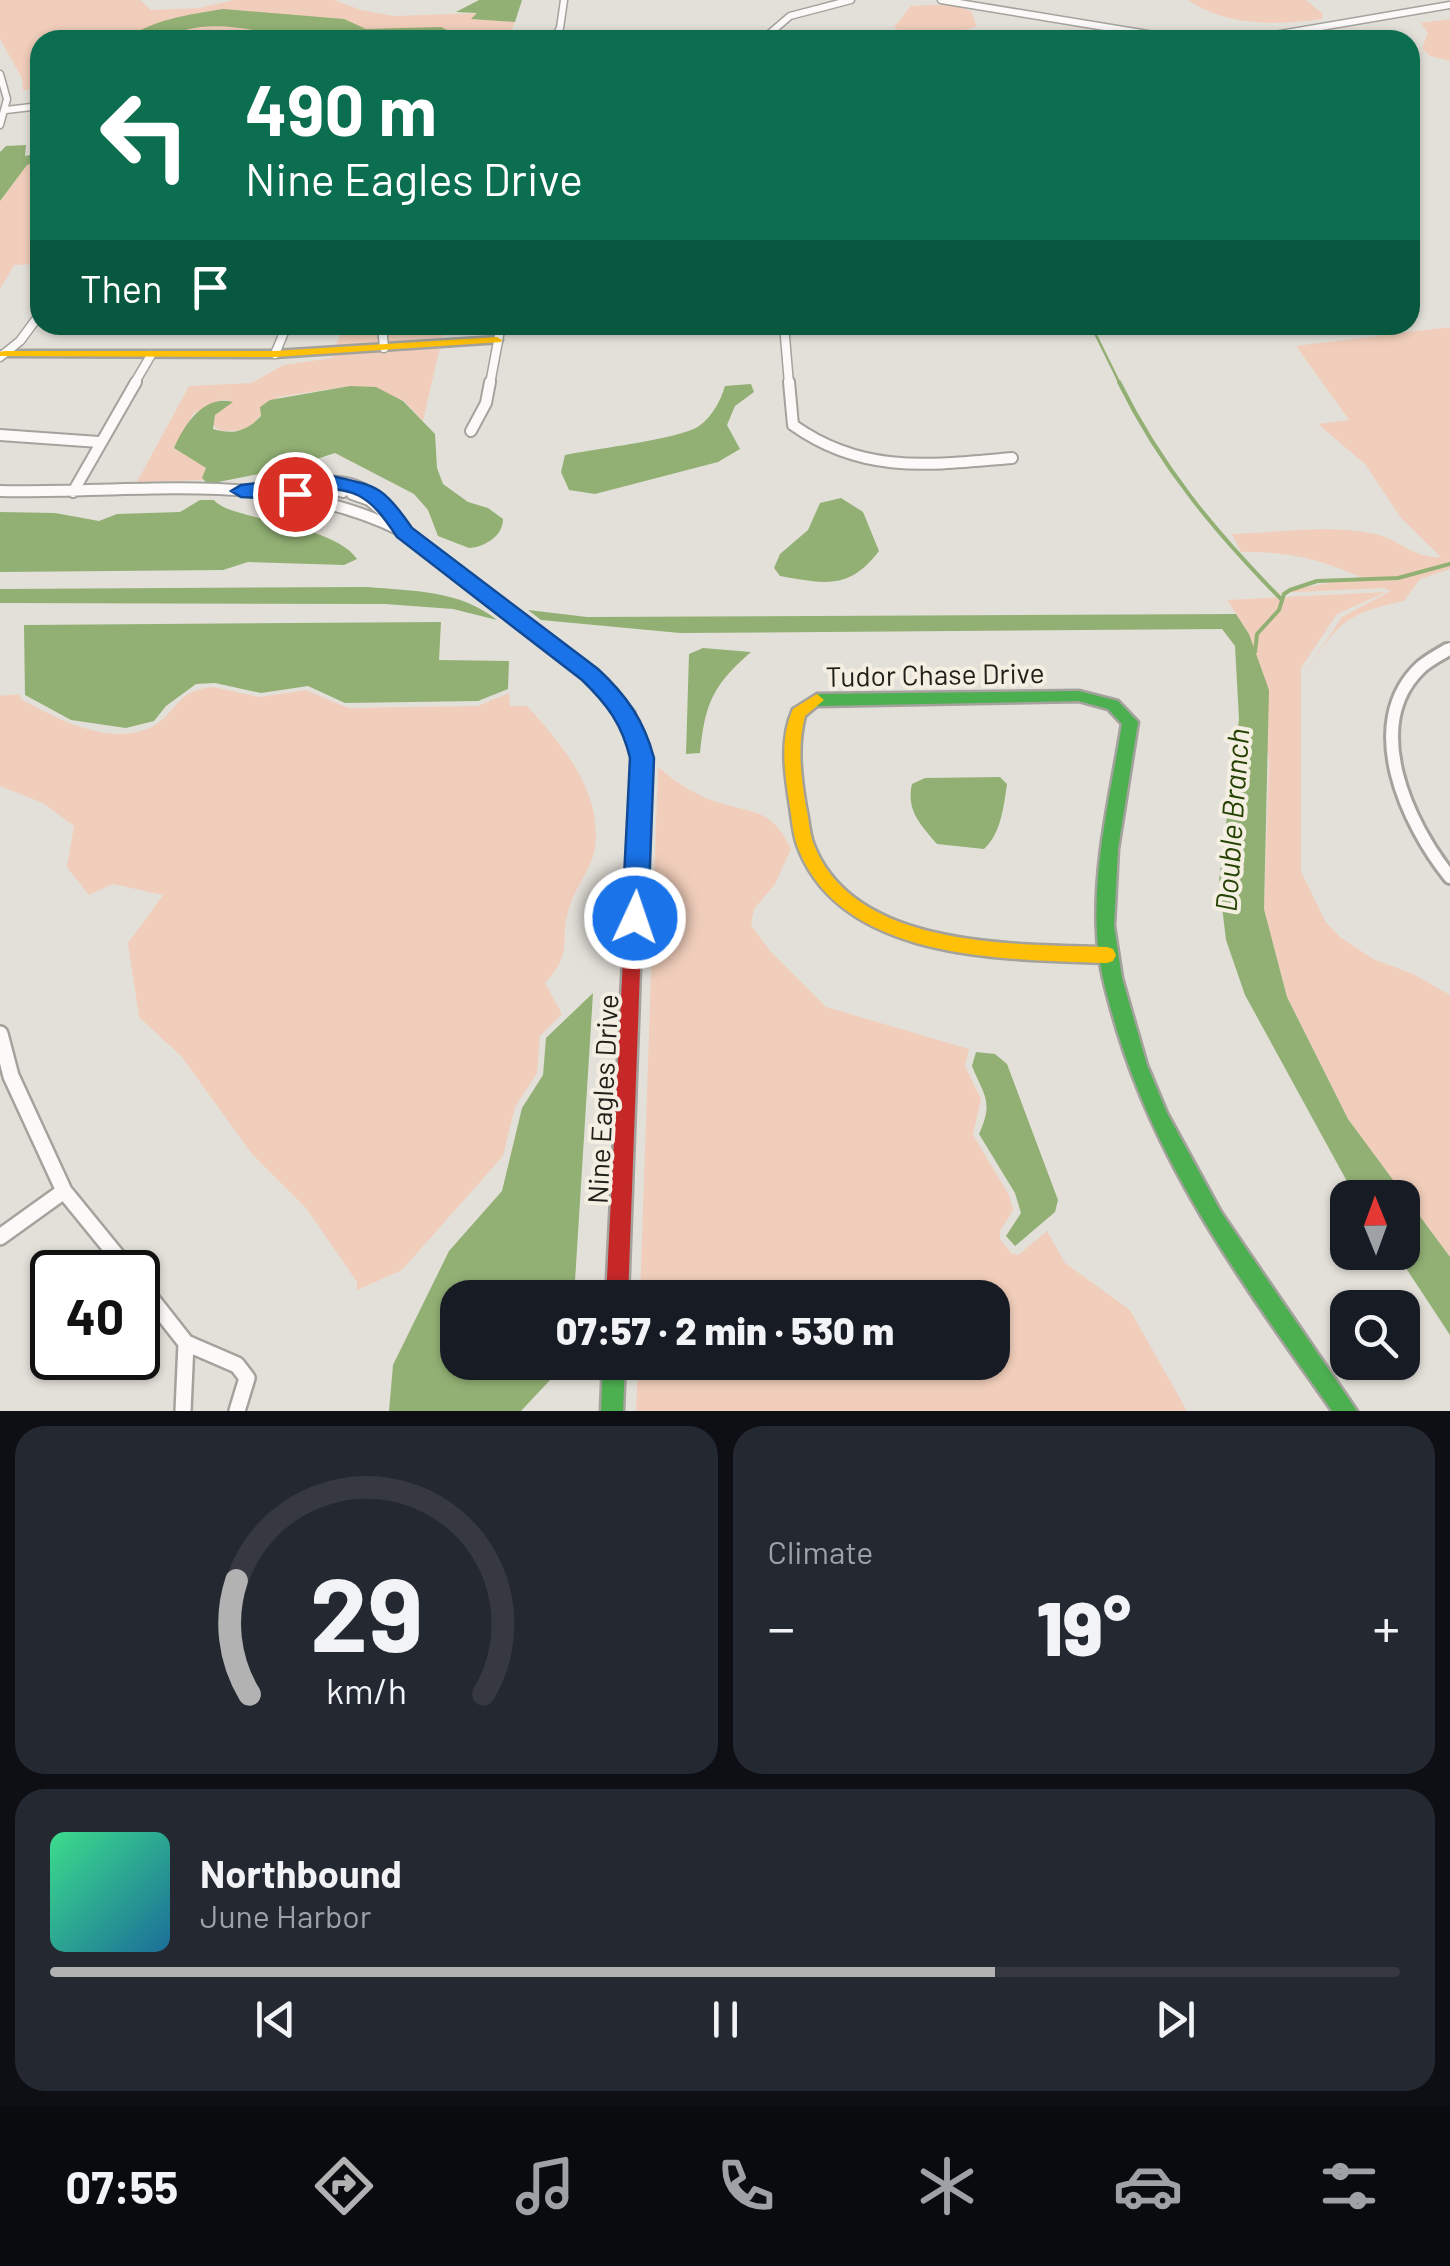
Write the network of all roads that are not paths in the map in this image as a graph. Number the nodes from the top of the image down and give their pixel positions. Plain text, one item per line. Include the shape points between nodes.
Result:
1 (564, 0) edge
2 (852, 0) edge
3 (941, 0) edge
4 (1450, 5) edge
5 (559, 30) edge
6 (770, 30) edge
7 (1123, 30) edge
8 (1304, 30) edge
9 (0, 74) edge
10 (30, 107) edge
11 (6, 110) junction
12 (0, 125) edge
13 (30, 328) edge
14 (283, 335) edge
15 (383, 335) edge
16 (477, 335) edge
17 (498, 335) edge
18 (785, 335) edge
19 (384, 348) junction
20 (275, 354) junction
21 (150, 355) junction
22 (2, 356) edge
23 (471, 431) dead end
24 (0, 435) edge
25 (99, 442) junction
26 (1012, 458) dead end
27 (296, 484) junction
28 (0, 491) edge
29 (241, 491) junction
30 (73, 492) junction
31 (404, 532) junction
32 (1450, 648) edge
33 (1450, 878) edge
34 (1108, 956) junction
35 (0, 1034) edge
36 (64, 1192) junction
37 (0, 1237) edge
38 (112, 1250) edge
39 (618, 1280) edge
40 (160, 1310) edge
41 (186, 1343) junction
42 (613, 1380) edge
43 (183, 1411) edge
44 (237, 1411) edge
45 (612, 1411) edge
46 (1346, 1411) edge

1 - 5 street
2 - 6 street via 792,16
3 - 7 street
4 - 8 street
9 - 11 street
10 - 11 street
11 - 12 street
13 - 22 street
14 - 20 street
15 - 19 street
16 - 19 street
17 - 23 street via 486,403
18 - 26 street via 794,424 807,437 863,462
19 - 20 street
20 - 21 street
21 - 22 street
21 - 25 street
24 - 25 street
25 - 30 street
27 - 29 street, Nine Eagles Drive
27 - 31 street, Nine Eagles Drive via 348,493 382,509
27 - 31 street, Nine Eagles Drive via 327,481 372,492
28 - 30 street, Nine Eagles Drive
29 - 30 street, Nine Eagles Drive
29 - 31 street, Nine Eagles Drive via 323,498 375,513
31 - 39 street, Nine Eagles Drive via 602,685 628,716 641,749
32 - 33 street via 1420,664 1394,706 1408,817
34 - 34 street, Tudor Chase Drive via 1108,864 1131,735 1120,710 1079,696 835,698 819,699 798,713 801,833 824,879 856,910 933,942
34 - 46 street, Tudor Chase Drive via 1132,1054 1160,1129 1202,1204
35 - 36 street via 11,1076
36 - 37 street
36 - 38 street
40 - 41 street
41 - 43 street
41 - 44 street via 237,1364 247,1378
42 - 45 street

